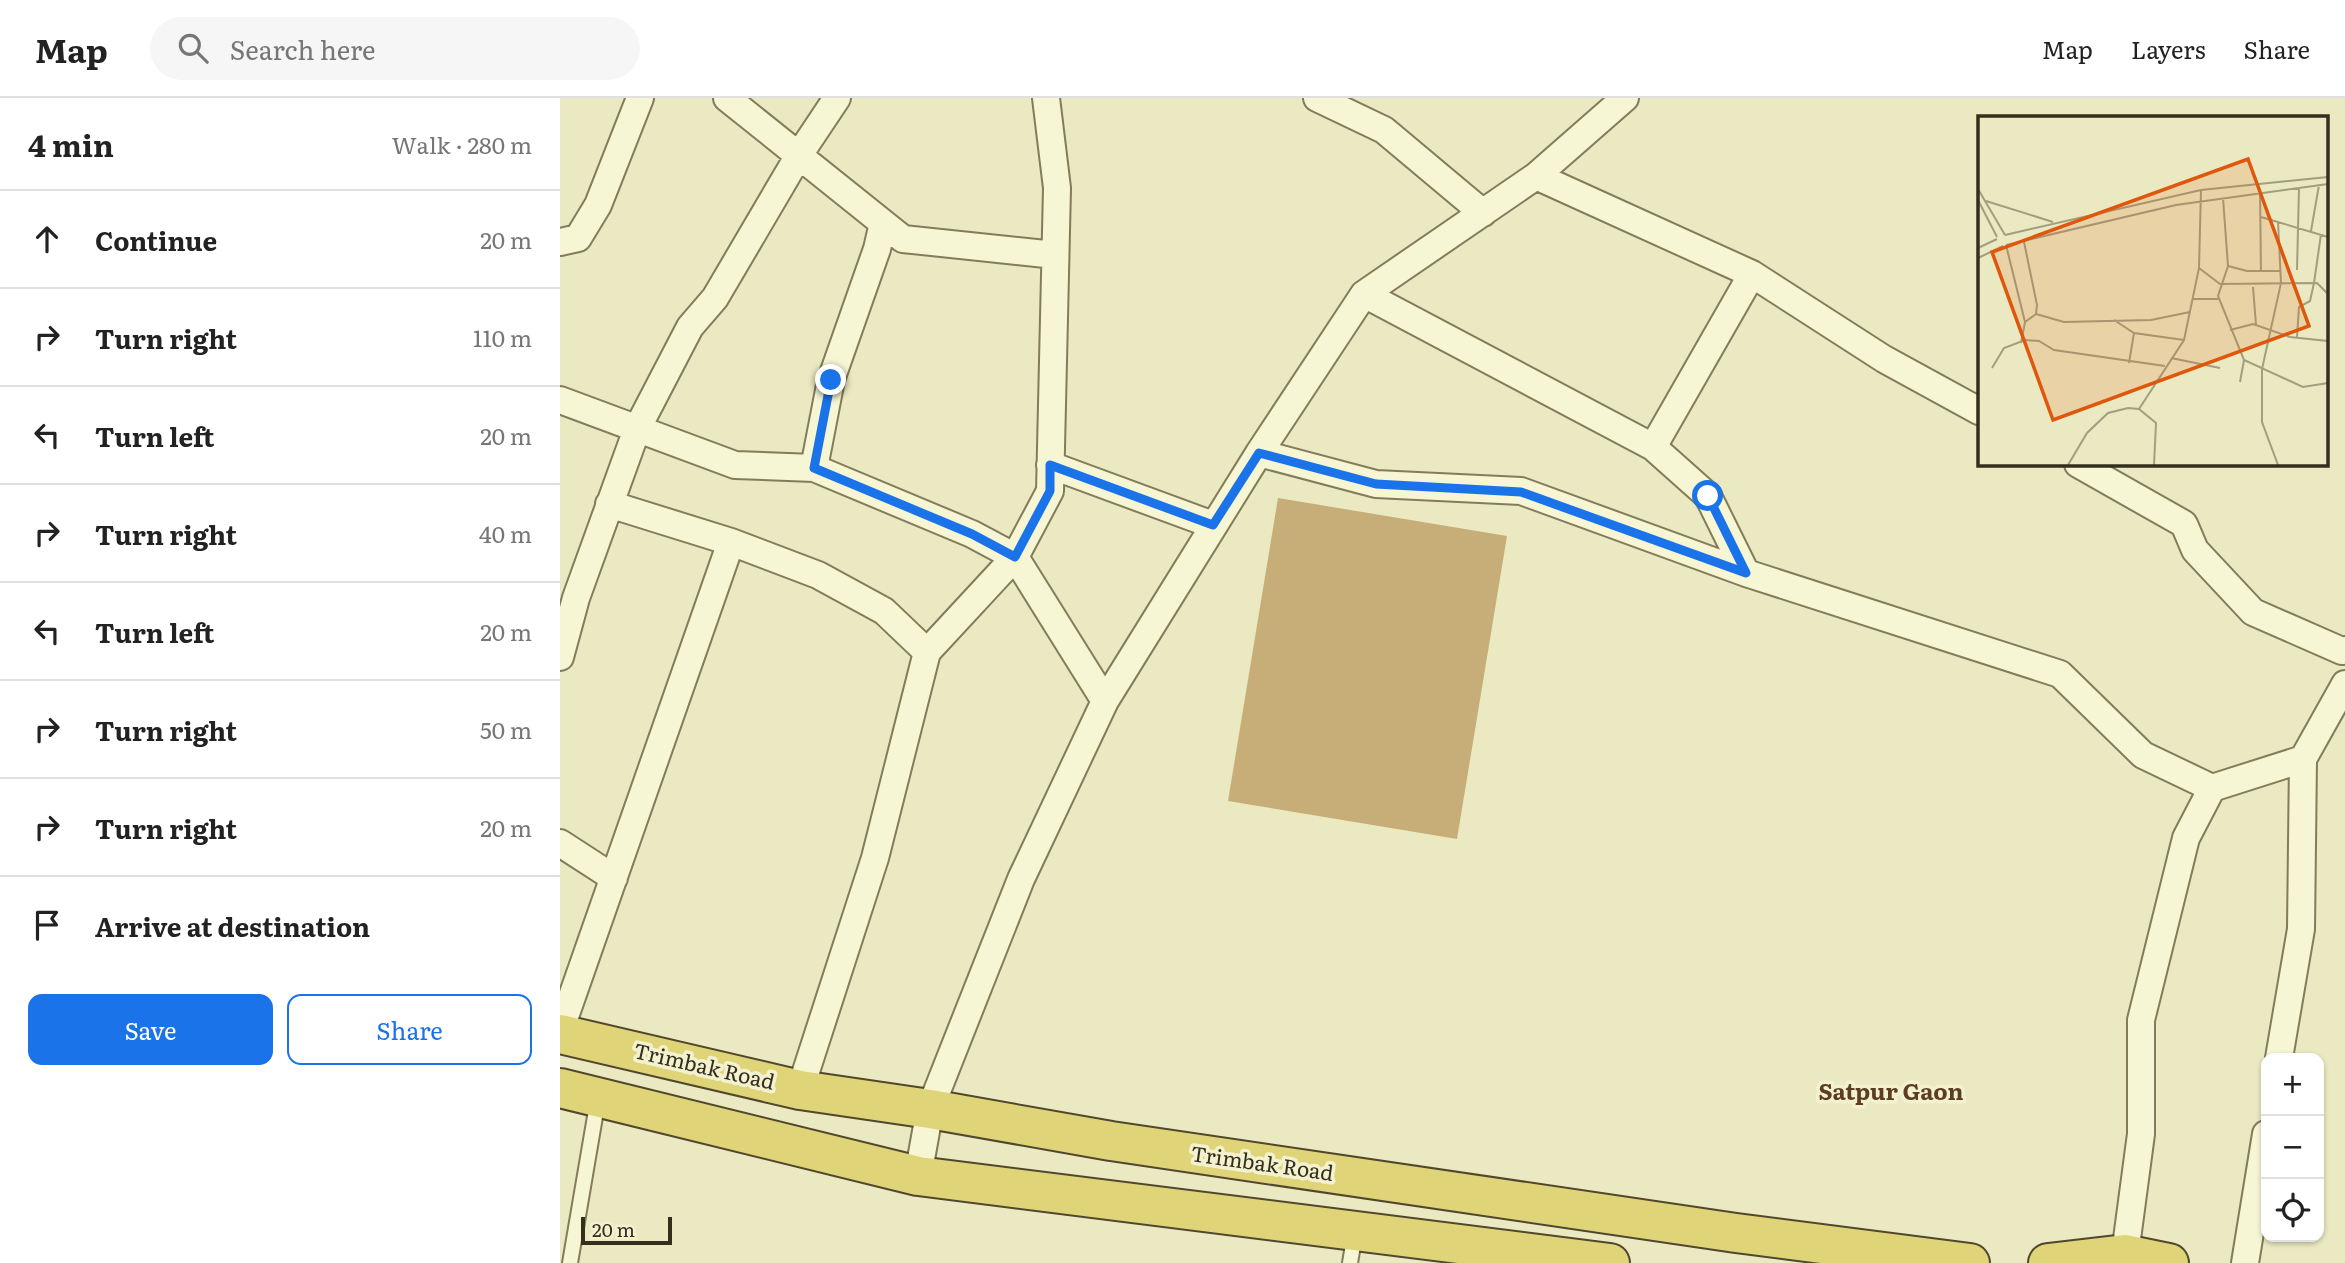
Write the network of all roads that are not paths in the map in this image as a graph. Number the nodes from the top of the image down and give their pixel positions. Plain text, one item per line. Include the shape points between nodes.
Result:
1 (640, 98) edge
2 (727, 98) edge
3 (837, 98) edge
4 (1046, 98) edge
5 (1317, 98) edge
6 (1625, 98) edge
7 (799, 155) junction
8 (1536, 176) junction
9 (1483, 213) junction
10 (883, 223) junction
11 (560, 242) edge
12 (1055, 255) junction
13 (1752, 274) junction
14 (1364, 295) junction
15 (560, 400) edge
16 (1978, 410) edge
17 (637, 429) junction
18 (1653, 447) junction
19 (1259, 453) junction
20 (1050, 465) junction
21 (2082, 466) edge
22 (814, 468) junction
23 (609, 504) junction
24 (1213, 525) junction
25 (732, 542) junction
26 (1015, 557) junction
27 (1746, 573) junction
28 (2345, 650) edge
29 (927, 652) junction
30 (560, 657) edge
31 (2345, 684) edge
32 (1105, 701) junction
33 (2303, 760) junction
34 (2212, 789) junction
35 (560, 843) edge
36 (614, 877) junction
37 (560, 1033) edge
38 (2280, 1053) edge
39 (560, 1088) edge
40 (800, 1090) junction
41 (598, 1098) junction
42 (930, 1109) junction
43 (2261, 1165) edge
44 (918, 1176) junction
45 (1352, 1247) edge
46 (1458, 1253) edge
47 (2125, 1254) junction
48 (1593, 1262) edge
49 (570, 1263) edge
50 (1970, 1263) edge
51 (2048, 1263) edge
52 (2169, 1263) edge
53 (2245, 1263) edge

1 - 11 street via 598,205 578,238
2 - 7 street
3 - 7 street
4 - 12 street via 1057,188
5 - 9 street via 1384,130
6 - 8 street
7 - 10 street
7 - 17 street via 715,298 690,327
8 - 9 street
8 - 13 street
9 - 14 street
10 - 12 street via 903,239
10 - 22 street via 831,380
12 - 20 street
13 - 16 street via 1884,359
13 - 18 street
14 - 18 street
14 - 19 street
15 - 17 street
17 - 22 street via 735,465
17 - 23 street
18 - 27 street via 1708,496
19 - 24 street
19 - 27 street via 1376,484 1521,492
20 - 24 street
20 - 26 street via 1050,491
21 - 28 street via 2184,524 2195,550 2253,612
22 - 26 street via 972,534
23 - 25 street
23 - 30 street
24 - 32 street
25 - 29 street via 818,575 884,611
25 - 36 street
26 - 29 street
26 - 32 street
27 - 34 street via 2060,674 2143,755
29 - 40 street via 874,858
31 - 33 street
32 - 42 street via 1021,879
33 - 34 street
33 - 38 street via 2301,929
34 - 47 street via 2186,838 2141,1020 2141,1134
35 - 36 street
36 - 37 street
37 - 40 highway, Trimbak Road
39 - 41 highway
40 - 42 highway, Trimbak Road
41 - 44 highway
41 - 49 lane
42 - 44 street
42 - 50 highway, Trimbak Road via 1111,1142
43 - 53 street
44 - 45 highway
45 - 46 highway
46 - 48 highway
47 - 51 highway
47 - 52 highway

